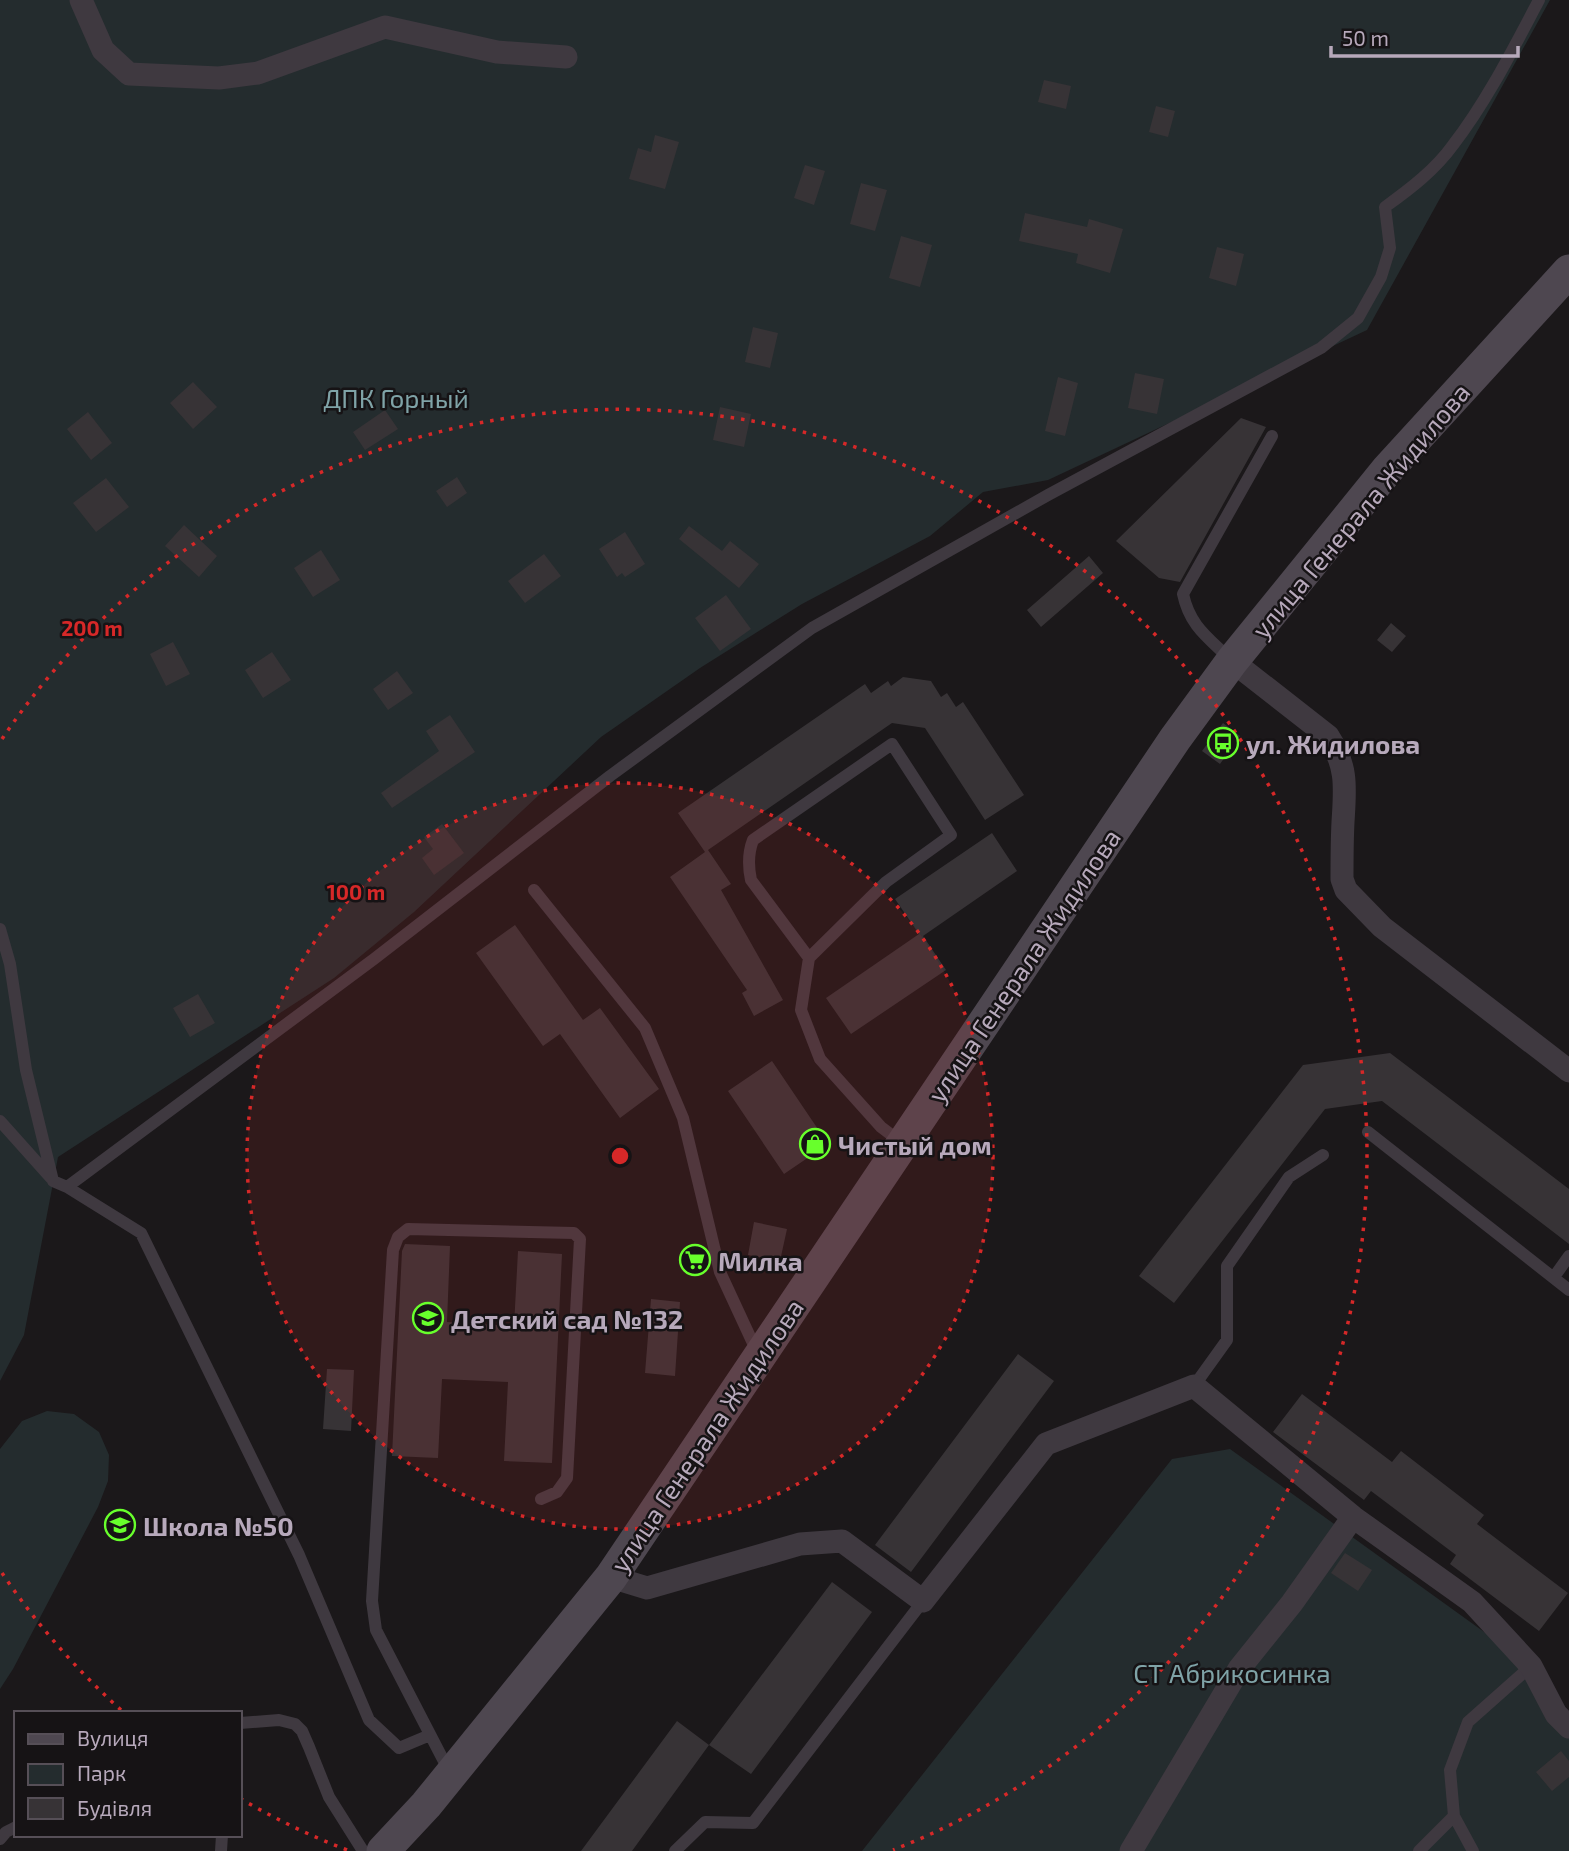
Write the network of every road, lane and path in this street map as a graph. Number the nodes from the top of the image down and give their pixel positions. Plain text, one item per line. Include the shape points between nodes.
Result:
1 (81, 0) edge
2 (1539, 0) edge
3 (566, 57) dead end
4 (1569, 271) edge
5 (1272, 436) dead end
6 (1233, 661) junction
7 (534, 890) dead end
8 (0, 929) edge
9 (809, 958) junction
10 (1569, 1071) edge
11 (0, 1121) edge
12 (1368, 1132) dead end
13 (902, 1143) junction
14 (1323, 1155) dead end
15 (53, 1181) junction
16 (67, 1187) junction
17 (1569, 1256) edge
18 (1554, 1277) junction
19 (1569, 1290) edge
20 (760, 1357) junction
21 (1194, 1386) junction
22 (541, 1499) dead end
23 (1353, 1517) junction
24 (611, 1577) junction
25 (923, 1601) junction
26 (1531, 1666) junction
27 (242, 1723) edge
28 (1569, 1727) edge
29 (429, 1735) junction
30 (451, 1774) junction
31 (1454, 1815) junction
32 (14, 1827) edge
33 (0, 1839) edge
34 (363, 1851) edge
35 (383, 1851) edge
36 (675, 1851) edge
37 (1131, 1851) edge
38 (1419, 1851) edge
39 (1473, 1851) edge

1 - 3 street via 103,50 129,74 219,78 258,73 385,27 497,52
2 - 16 lane via 1452,147 1419,182 1385,207 1390,248 1381,277 1358,318 1321,348 812,628
4 - 6 main road, улица Генерала Жидилова via 1387,470
5 - 6 lane via 1182,594 1187,613 1199,629
6 - 10 street via 1328,736 1338,752 1346,793 1342,879 1346,890 1382,927
6 - 13 main road, улица Генерала Жидилова via 1175,739
7 - 20 lane via 645,1028 683,1118 720,1272
8 - 15 lane via 26,1070
9 - 9 lane via 886,883 951,835 892,744 753,840 748,866 751,880
9 - 13 lane via 801,1010 820,1059 881,1127
11 - 15 lane
12 - 18 lane
13 - 20 main road, улица Генерала Жидилова
14 - 21 lane via 1289,1177 1227,1266 1227,1340
15 - 16 lane
16 - 29 lane via 141,1233 299,1555 369,1720 399,1748
17 - 18 lane
18 - 19 lane
20 - 24 main road, улица Генерала Жидилова
21 - 23 street
21 - 25 street via 1046,1444
22 - 29 lane via 557,1492 567,1478 580,1239 573,1233 408,1230 398,1237 393,1250 372,1601 376,1630
23 - 26 street via 1472,1602
23 - 37 street via 1239,1669
24 - 25 street via 647,1588 800,1544 842,1541
24 - 30 main road, улица Генерала Жидилова
25 - 36 lane via 753,1823 705,1822
26 - 28 street via 1556,1714
26 - 31 lane via 1468,1721 1450,1770
27 - 34 lane via 279,1720 302,1731 329,1797
29 - 30 lane
30 - 35 main road, улица Генерала Жидилова
31 - 38 lane
31 - 39 lane
32 - 33 lane

